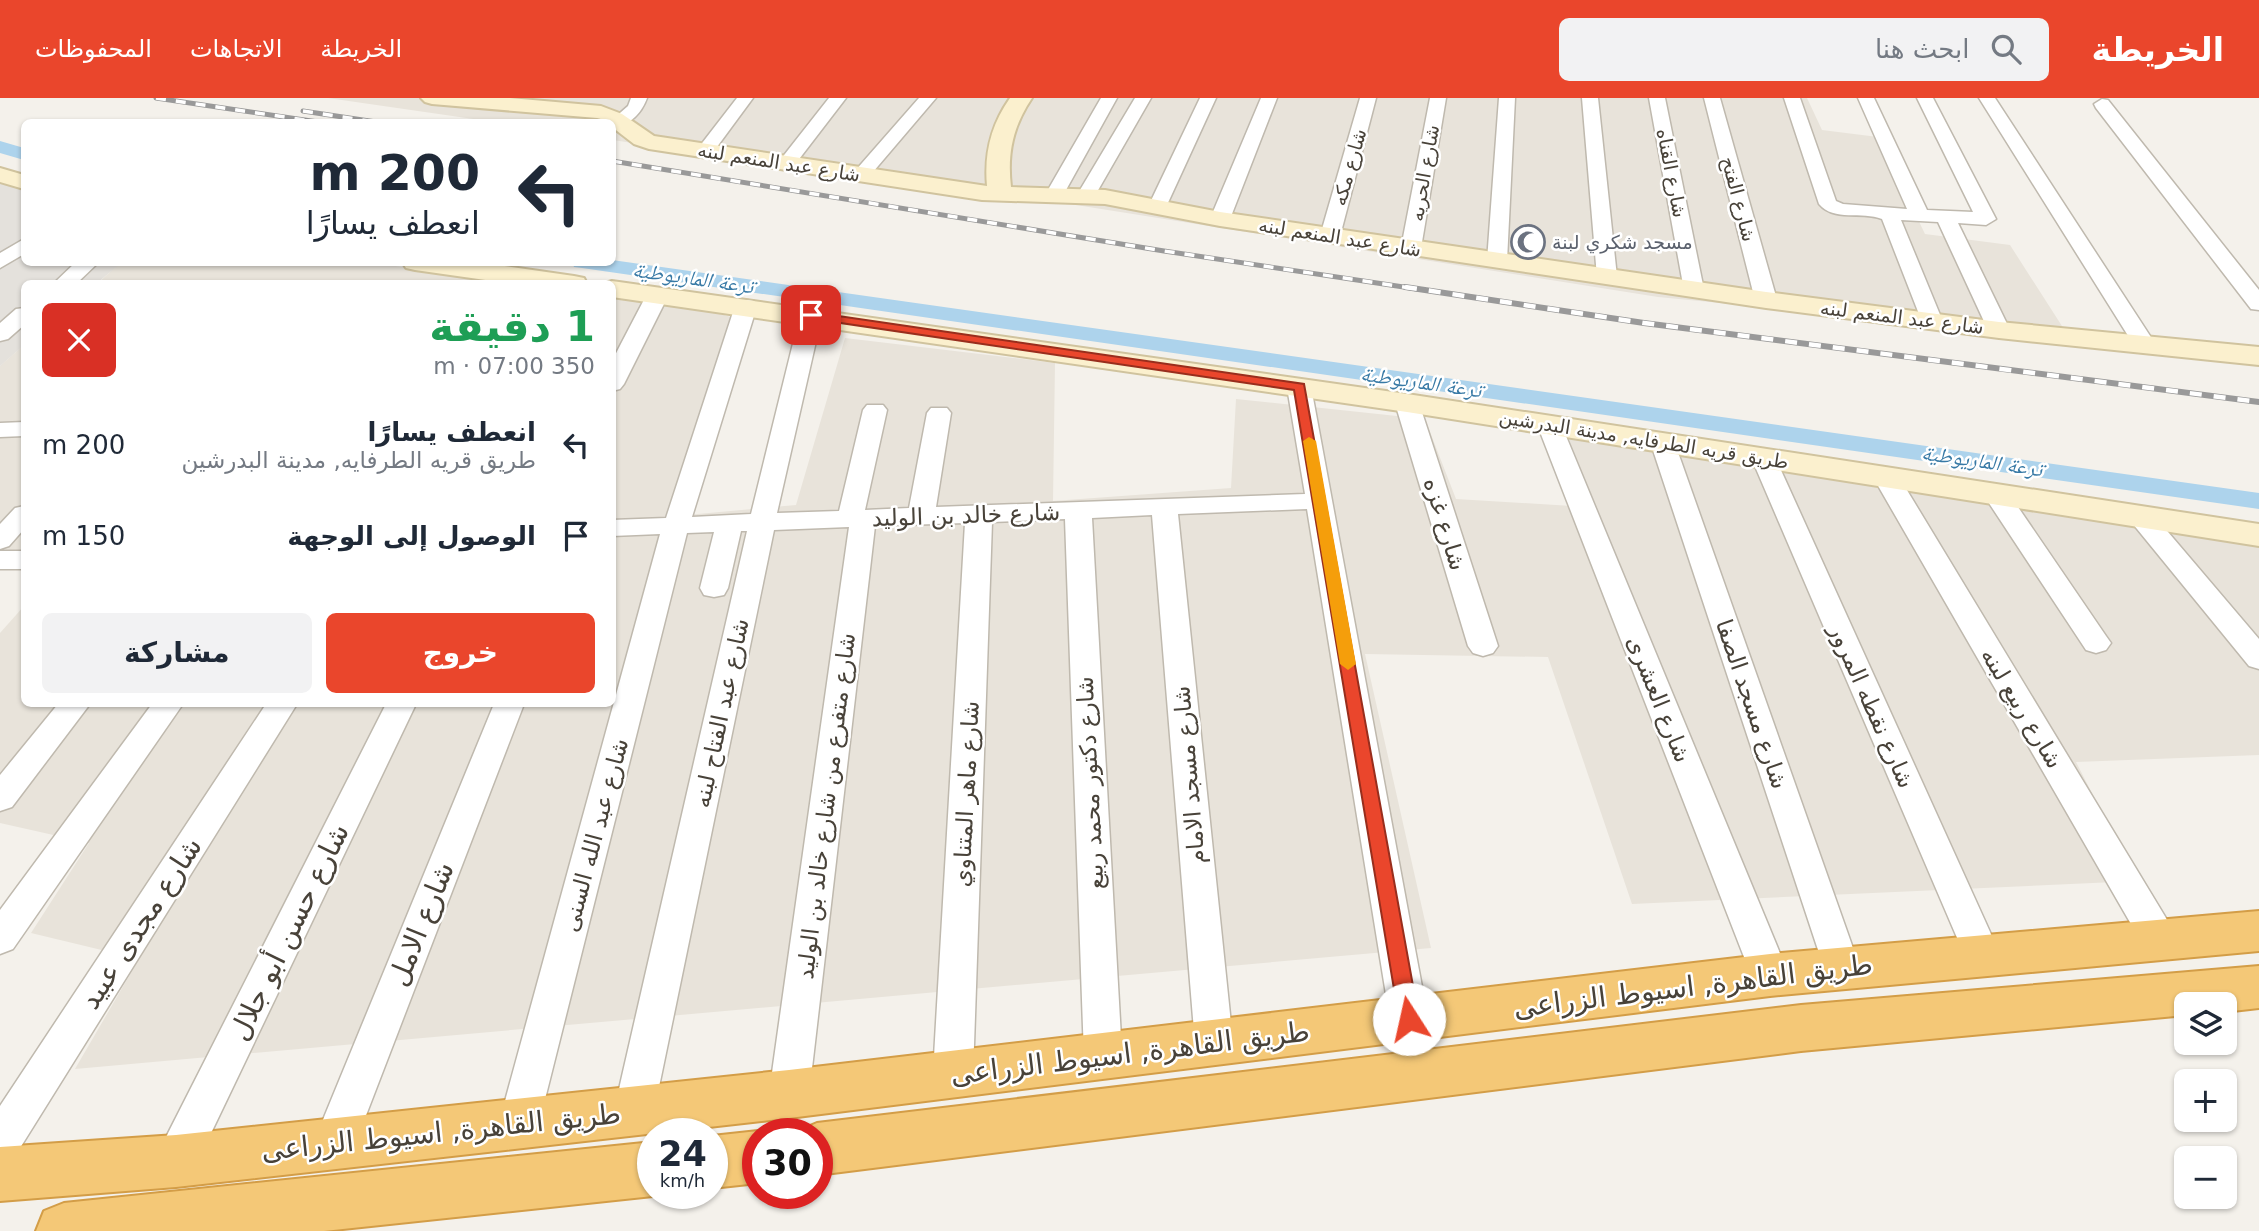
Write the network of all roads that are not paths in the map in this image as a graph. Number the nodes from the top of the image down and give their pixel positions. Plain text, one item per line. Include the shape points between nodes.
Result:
1 (432, 98) edge
2 (438, 98) edge
3 (639, 98) edge
4 (745, 98) edge
5 (838, 98) edge
6 (929, 98) edge
7 (1021, 98) edge
8 (1110, 98) edge
9 (1143, 98) edge
10 (1208, 98) edge
11 (1269, 98) edge
12 (1368, 98) edge
13 (1438, 98) edge
14 (1507, 98) edge
15 (1590, 98) edge
16 (1657, 98) edge
17 (1712, 98) edge
18 (1792, 98) edge
19 (1866, 98) edge
20 (1926, 98) edge
21 (1987, 98) edge
22 (486, 100) edge
23 (562, 103) edge
24 (2102, 104) dead end
25 (620, 120) junction
26 (705, 151) junction
27 (787, 163) junction
28 (861, 174) junction
29 (0, 176) edge
30 (21, 181) edge
31 (1000, 194) junction
32 (1054, 195) junction
33 (1086, 195) junction
34 (1157, 207) junction
35 (1884, 213) junction
36 (1920, 216) junction
37 (1945, 217) junction
38 (1220, 219) junction
39 (1330, 236) junction
40 (21, 247) edge
41 (1411, 248) junction
42 (1497, 261) junction
43 (0, 262) edge
44 (84, 266) edge
45 (444, 266) edge
46 (1607, 277) junction
47 (68, 280) edge
48 (545, 280) edge
49 (616, 289) edge
50 (1694, 290) junction
51 (658, 294) junction
52 (1766, 300) junction
53 (2259, 304) edge
54 (746, 306) junction
55 (811, 315) junction
56 (21, 316) edge
57 (1932, 322) junction
58 (2000, 330) junction
59 (0, 334) edge
60 (2145, 345) junction
61 (2259, 356) edge
62 (616, 376) edge
63 (1299, 387) junction
64 (1407, 403) junction
65 (875, 410) dead end
66 (939, 413) dead end
67 (1549, 424) junction
68 (21, 429) edge
69 (0, 430) edge
70 (1662, 441) junction
71 (1763, 457) junction
72 (1886, 477) junction
73 (1996, 494) junction
74 (1320, 501) junction
75 (1164, 507) junction
76 (1078, 510) junction
77 (979, 514) junction
78 (921, 516) junction
79 (21, 517) edge
80 (2142, 518) junction
81 (857, 519) junction
82 (762, 523) junction
83 (729, 524) junction
84 (676, 526) junction
85 (616, 528) edge
86 (2259, 535) edge
87 (0, 540) edge
88 (0, 560) edge
89 (21, 560) edge
90 (714, 588) dead end
91 (2096, 643) dead end
92 (1483, 646) dead end
93 (2259, 659) edge
94 (73, 707) edge
95 (166, 707) edge
96 (280, 707) edge
97 (400, 707) edge
98 (508, 707) edge
99 (0, 798) edge
100 (2259, 931) edge
101 (0, 938) edge
102 (2159, 939) junction
103 (1982, 954) junction
104 (1842, 968) junction
105 (1769, 975) junction
106 (2259, 987) edge
107 (1409, 1019) junction
108 (1356, 1026) junction
109 (1213, 1043) junction
110 (1103, 1056) junction
111 (953, 1074) junction
112 (1373, 1082) junction
113 (789, 1094) junction
114 (634, 1111) junction
115 (519, 1123) junction
116 (0, 1142) edge
117 (334, 1143) junction
118 (833, 1147) edge
119 (176, 1161) junction
120 (637, 1171) edge
121 (0, 1174) edge
122 (64, 1231) edge

1 - 2 main road, شارع عبد المنعم لبنه
2 - 22 main road, شارع عبد المنعم لبنه
3 - 25 street via 635,108
4 - 26 street
5 - 27 street
6 - 28 street
7 - 31 main road via 1000,135 995,163
8 - 32 street
9 - 33 street
10 - 34 street
11 - 38 street
12 - 39 street, شارع مكه
13 - 41 street, شارع الحريه
14 - 42 street
15 - 46 street
16 - 50 street, شارع القناه
17 - 52 street, شارع الفتح
18 - 35 street via 1828,204
19 - 36 street
20 - 37 street via 1986,217
21 - 60 street
22 - 23 main road, شارع عبد المنعم لبنه
23 - 25 main road, شارع عبد المنعم لبنه
24 - 53 street
25 - 26 main road, شارع عبد المنعم لبنه via 631,133 649,142
26 - 27 main road, شارع عبد المنعم لبنه
27 - 28 main road, شارع عبد المنعم لبنه
28 - 31 main road, شارع عبد المنعم لبنه
29 - 30 main road
31 - 32 main road, شارع عبد المنعم لبنه
32 - 33 main road, شارع عبد المنعم لبنه
33 - 34 main road, شارع عبد المنعم لبنه
34 - 38 main road, شارع عبد المنعم لبنه
35 - 36 street
35 - 57 street via 1890,216
36 - 37 street
37 - 58 street
38 - 39 main road, شارع عبد المنعم لبنه
39 - 41 main road, شارع عبد المنعم لبنه
40 - 43 street
41 - 42 main road, شارع عبد المنعم لبنه
42 - 46 main road, شارع عبد المنعم لبنه
44 - 47 street
45 - 48 main road
46 - 50 main road, شارع عبد المنعم لبنه
49 - 51 main road, طريق قريه الطرفايه, مدينة البدرشين
50 - 52 main road, شارع عبد المنعم لبنه
51 - 54 main road, طريق قريه الطرفايه, مدينة البدرشين
51 - 62 street
52 - 57 main road, شارع عبد المنعم لبنه
54 - 55 main road, طريق قريه الطرفايه, مدينة البدرشين
54 - 84 street, شارع عبد الله السنى
55 - 63 main road, طريق قريه الطرفايه, مدينة البدرشين
55 - 82 street, شارع عبد الفتاح لبنه
56 - 59 street
57 - 58 main road, شارع عبد المنعم لبنه
58 - 60 main road, شارع عبد المنعم لبنه
60 - 61 main road, شارع عبد المنعم لبنه
63 - 64 main road, طريق قريه الطرفايه, مدينة البدرشين
63 - 74 street
64 - 67 main road, طريق قريه الطرفايه, مدينة البدرشين
64 - 92 street, شارع غزه
65 - 81 street, شارع متفرع من شارع خالد بن الوليد
66 - 78 street
67 - 70 main road, طريق قريه الطرفايه, مدينة البدرشين
67 - 105 street, شارع العشرى
68 - 69 street
70 - 71 main road, طريق قريه الطرفايه, مدينة البدرشين
70 - 104 street, شارع مسجد الصفا
71 - 72 main road, طريق قريه الطرفايه, مدينة البدرشين
71 - 103 street, شارع نقطه المرور
72 - 73 main road, طريق قريه الطرفايه, مدينة البدرشين
72 - 102 street, شارع ربيع لبنه
73 - 80 main road, طريق قريه الطرفايه, مدينة البدرشين
73 - 91 street
74 - 75 street, شارع خالد بن الوليد
74 - 107 street
75 - 76 street, شارع خالد بن الوليد
75 - 109 street, شارع مسجد الامام
76 - 77 street, شارع خالد بن الوليد
76 - 110 street, شارع دكتور محمد ربيع
77 - 78 street, شارع خالد بن الوليد
77 - 111 street, شارع ماهر المتناوي
78 - 81 street, شارع خالد بن الوليد
79 - 87 street
80 - 86 main road, طريق قريه الطرفايه, مدينة البدرشين
80 - 93 street
81 - 82 street, شارع خالد بن الوليد
81 - 113 street, شارع متفرع من شارع خالد بن الوليد
82 - 83 street, شارع خالد بن الوليد
82 - 114 street, شارع عبد الفتاح لبنه
83 - 84 street, شارع خالد بن الوليد
83 - 90 street
84 - 85 street, شارع خالد بن الوليد
84 - 115 street, شارع عبد الله السنى
88 - 89 street
94 - 99 street
95 - 101 street
96 - 116 street, شارع مجدى عبيد
97 - 119 street, شارع حسن أبو جلال
98 - 117 street, شارع الامل
100 - 102 highway, طريق القاهرة, اسيوط الزراعى
102 - 103 highway, طريق القاهرة, اسيوط الزراعى
103 - 104 highway, طريق القاهرة, اسيوط الزراعى
104 - 105 highway, طريق القاهرة, اسيوط الزراعى
105 - 107 highway, طريق القاهرة, اسيوط الزراعى
106 - 112 highway via 1801,1028
107 - 108 highway, طريق القاهرة, اسيوط الزراعى
108 - 109 highway, طريق القاهرة, اسيوط الزراعى
108 - 112 highway
109 - 110 highway, طريق القاهرة, اسيوط الزراعى
110 - 111 highway, طريق القاهرة, اسيوط الزراعى
111 - 113 highway, طريق القاهرة, اسيوط الزراعى
112 - 118 highway
113 - 114 highway, طريق القاهرة, اسيوط الزراعى
114 - 115 highway, طريق القاهرة, اسيوط الزراعى
115 - 117 highway, طريق القاهرة, اسيوط الزراعى
117 - 119 highway, طريق القاهرة, اسيوط الزراعى
119 - 121 highway, طريق القاهرة, اسيوط الزراعى
120 - 122 highway

